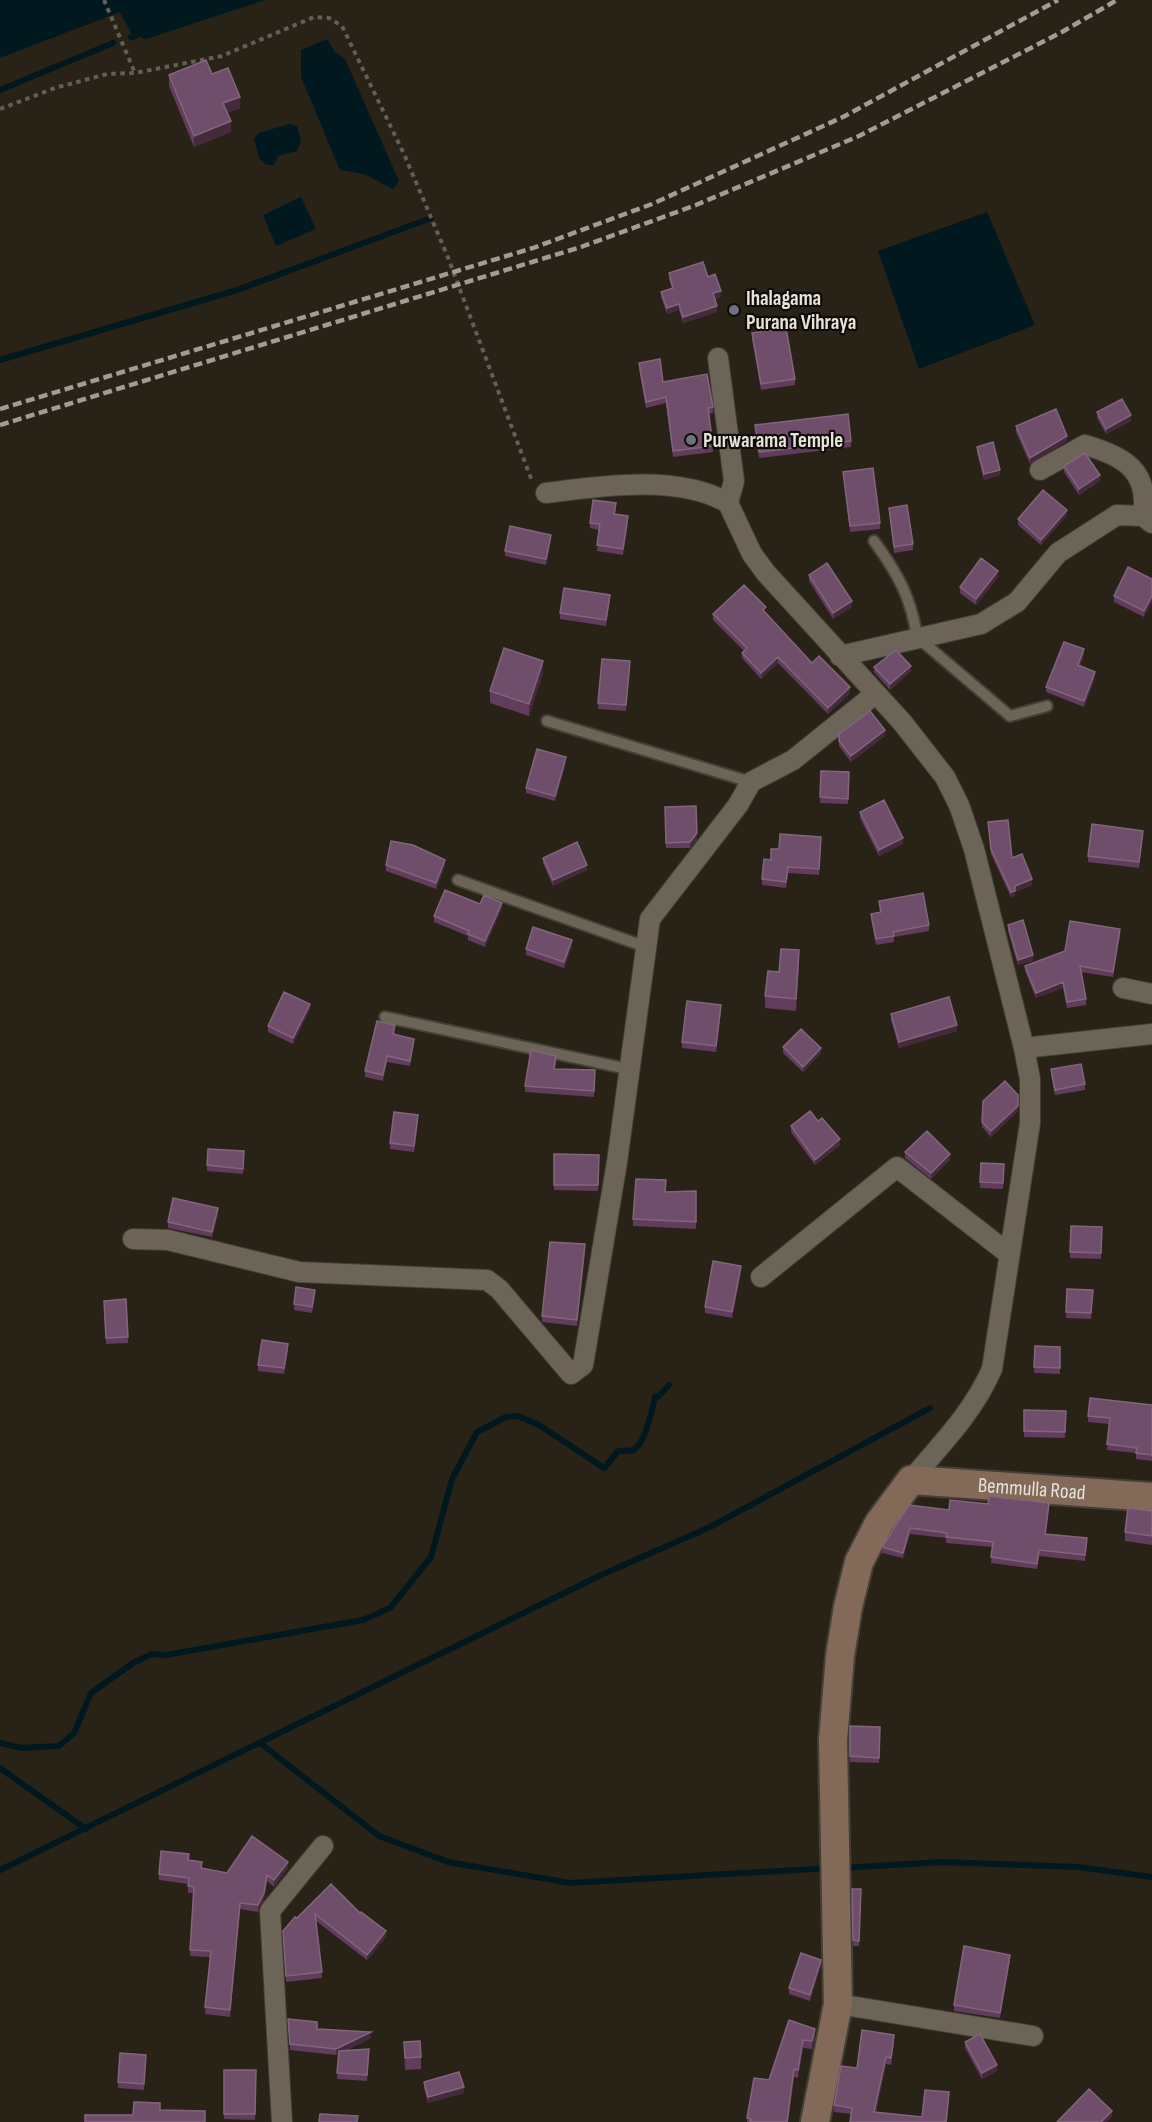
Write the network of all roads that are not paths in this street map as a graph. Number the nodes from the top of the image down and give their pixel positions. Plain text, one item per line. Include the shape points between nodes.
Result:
1 (718, 358) dead end
2 (1040, 470) dead end
3 (546, 493) road end
4 (728, 503) junction
5 (1147, 520) edge
6 (874, 541) dead end
7 (917, 637) junction
8 (840, 656) junction
9 (875, 694) junction
10 (1047, 706) dead end
11 (547, 721) dead end
12 (751, 782) junction
13 (458, 880) dead end
14 (646, 947) junction
15 (1124, 988) dead end
16 (1152, 994) edge
17 (385, 1017) dead end
18 (1152, 1034) edge
19 (1024, 1048) junction
20 (628, 1069) junction
21 (133, 1239) dead end
22 (1009, 1254) junction
23 (761, 1277) dead end
24 (911, 1480) junction
25 (1152, 1497) edge
26 (323, 1846) dead end
27 (838, 2004) junction
28 (1033, 2036) dead end
29 (282, 2122) edge
30 (816, 2122) edge

1 - 4 street via 734,481
2 - 5 street via 1085,445 1109,452 1143,482
3 - 4 street via 640,486 700,491
4 - 8 street via 752,554
5 - 7 street via 1117,515 1058,553 1017,602 1000,615 981,624
6 - 7 lane via 913,607
7 - 8 street
7 - 10 lane via 1010,716
8 - 9 street
9 - 12 street via 794,760
9 - 19 street via 930,755 959,805 974,849
11 - 12 lane
12 - 14 street via 738,805 650,920
13 - 14 lane
14 - 20 street
15 - 16 street
17 - 20 lane
18 - 19 street
19 - 22 street via 1030,1079 1030,1123
20 - 21 street via 617,1162 583,1365 571,1374 499,1289 486,1280 299,1272 168,1240
22 - 23 street via 897,1167
22 - 24 street via 992,1370 968,1414
24 - 25 street, Bemmulla Road
24 - 27 street via 879,1523 864,1552 848,1607 833,1740
26 - 29 street via 270,1911
27 - 28 street
27 - 30 street

